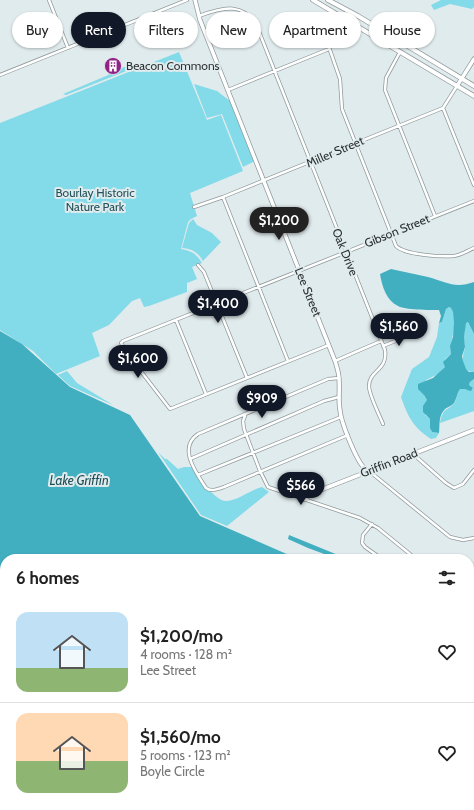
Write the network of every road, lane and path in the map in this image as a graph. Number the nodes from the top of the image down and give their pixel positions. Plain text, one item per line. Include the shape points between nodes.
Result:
1 (49, 0) edge
2 (187, 0) edge
3 (195, 0) edge
4 (313, 0) edge
5 (328, 0) edge
6 (331, 11) junction
7 (199, 16) junction
8 (68, 48) junction
9 (329, 49) junction
10 (400, 52) junction
11 (474, 59) edge
12 (274, 71) junction
13 (0, 75) edge
14 (462, 79) junction
15 (457, 86) junction
16 (474, 86) edge
17 (228, 90) junction
18 (474, 96) edge
19 (444, 108) junction
20 (400, 126) junction
21 (356, 143) junction
22 (310, 162) junction
23 (264, 181) junction
24 (474, 185) edge
25 (223, 197) junction
26 (474, 201) edge
27 (194, 207) dead end
28 (435, 216) junction
29 (391, 234) junction
30 (474, 248) edge
31 (346, 252) junction
32 (198, 265) dead end
33 (299, 271) junction
34 (258, 287) junction
35 (217, 303) junction
36 (176, 320) junction
37 (410, 335) dead end
38 (381, 341) junction
39 (329, 345) junction
40 (383, 346) junction
41 (288, 361) junction
42 (335, 361) junction
43 (247, 378) junction
44 (340, 378) junction
45 (206, 394) junction
46 (339, 397) junction
47 (245, 415) junction
48 (341, 417) junction
49 (383, 424) dead end
50 (474, 430) edge
51 (246, 435) junction
52 (348, 435) junction
53 (253, 454) junction
54 (413, 454) junction
55 (190, 459) junction
56 (474, 470) edge
57 (368, 471) junction
58 (260, 472) junction
59 (198, 475) junction
60 (304, 499) junction
61 (372, 524) junction
62 (474, 538) edge
63 (376, 554) edge
64 (410, 554) edge

1 - 8 street
2 - 8 street
3 - 7 street, Lee Street
4 - 6 main road
5 - 14 main road
6 - 9 street via 323,28
6 - 10 main road
7 - 12 street, Oak Drive via 226,8 245,14 255,24
7 - 17 street, Lee Street
8 - 13 street
9 - 12 street
9 - 21 street via 340,79 342,109
10 - 15 main road
10 - 20 street via 384,87
11 - 14 street
12 - 17 street
12 - 22 street, Oak Drive
14 - 15 street
14 - 16 main road
15 - 18 main road
15 - 19 street
17 - 23 street, Lee Street
19 - 20 street, Miller Street
19 - 24 street
20 - 21 street, Miller Street
20 - 28 street
21 - 22 street, Miller Street
21 - 29 street
22 - 23 street, Miller Street
22 - 31 street, Oak Drive
23 - 25 street, Miller Street
23 - 33 street, Lee Street
25 - 27 street, Miller Street
25 - 34 street
26 - 28 street, Gibson Street
28 - 29 street, Gibson Street
29 - 30 street via 398,248 407,252 445,256
29 - 31 street, Gibson Street
31 - 33 street, Gibson Street
31 - 38 street, Oak Drive
32 - 35 street via 204,272
33 - 34 street, Gibson Street
33 - 39 street, Lee Street
34 - 35 street, Gibson Street
34 - 41 street
35 - 36 street, Gibson Street
35 - 43 street
36 - 45 street
36 - 45 street, Gibson Street via 121,343 170,409
37 - 40 street
38 - 40 street, Oak Drive
38 - 42 street
39 - 41 street
39 - 42 street, Lee Street
40 - 49 street, Oak Drive via 384,362 372,376 369,385
41 - 43 street
42 - 44 street, Lee Street
43 - 45 street
44 - 46 street, Lee Street
44 - 47 street via 328,379
46 - 48 street, Lee Street
46 - 51 street
47 - 51 street via 243,425
47 - 55 street via 194,437 188,448
48 - 52 street, Lee Street
48 - 53 street
50 - 54 street, Griffin Road
51 - 53 street
51 - 55 street
52 - 57 street, Lee Street via 357,456
52 - 58 street
53 - 58 street
53 - 59 street
54 - 56 street via 454,488 462,484
54 - 57 street, Griffin Road
55 - 59 street
57 - 60 street, Griffin Road
57 - 62 street via 450,537 463,540
58 - 59 street via 210,491
58 - 60 street via 268,487
60 - 61 street via 351,514
61 - 63 street via 363,535 362,543
61 - 64 street

